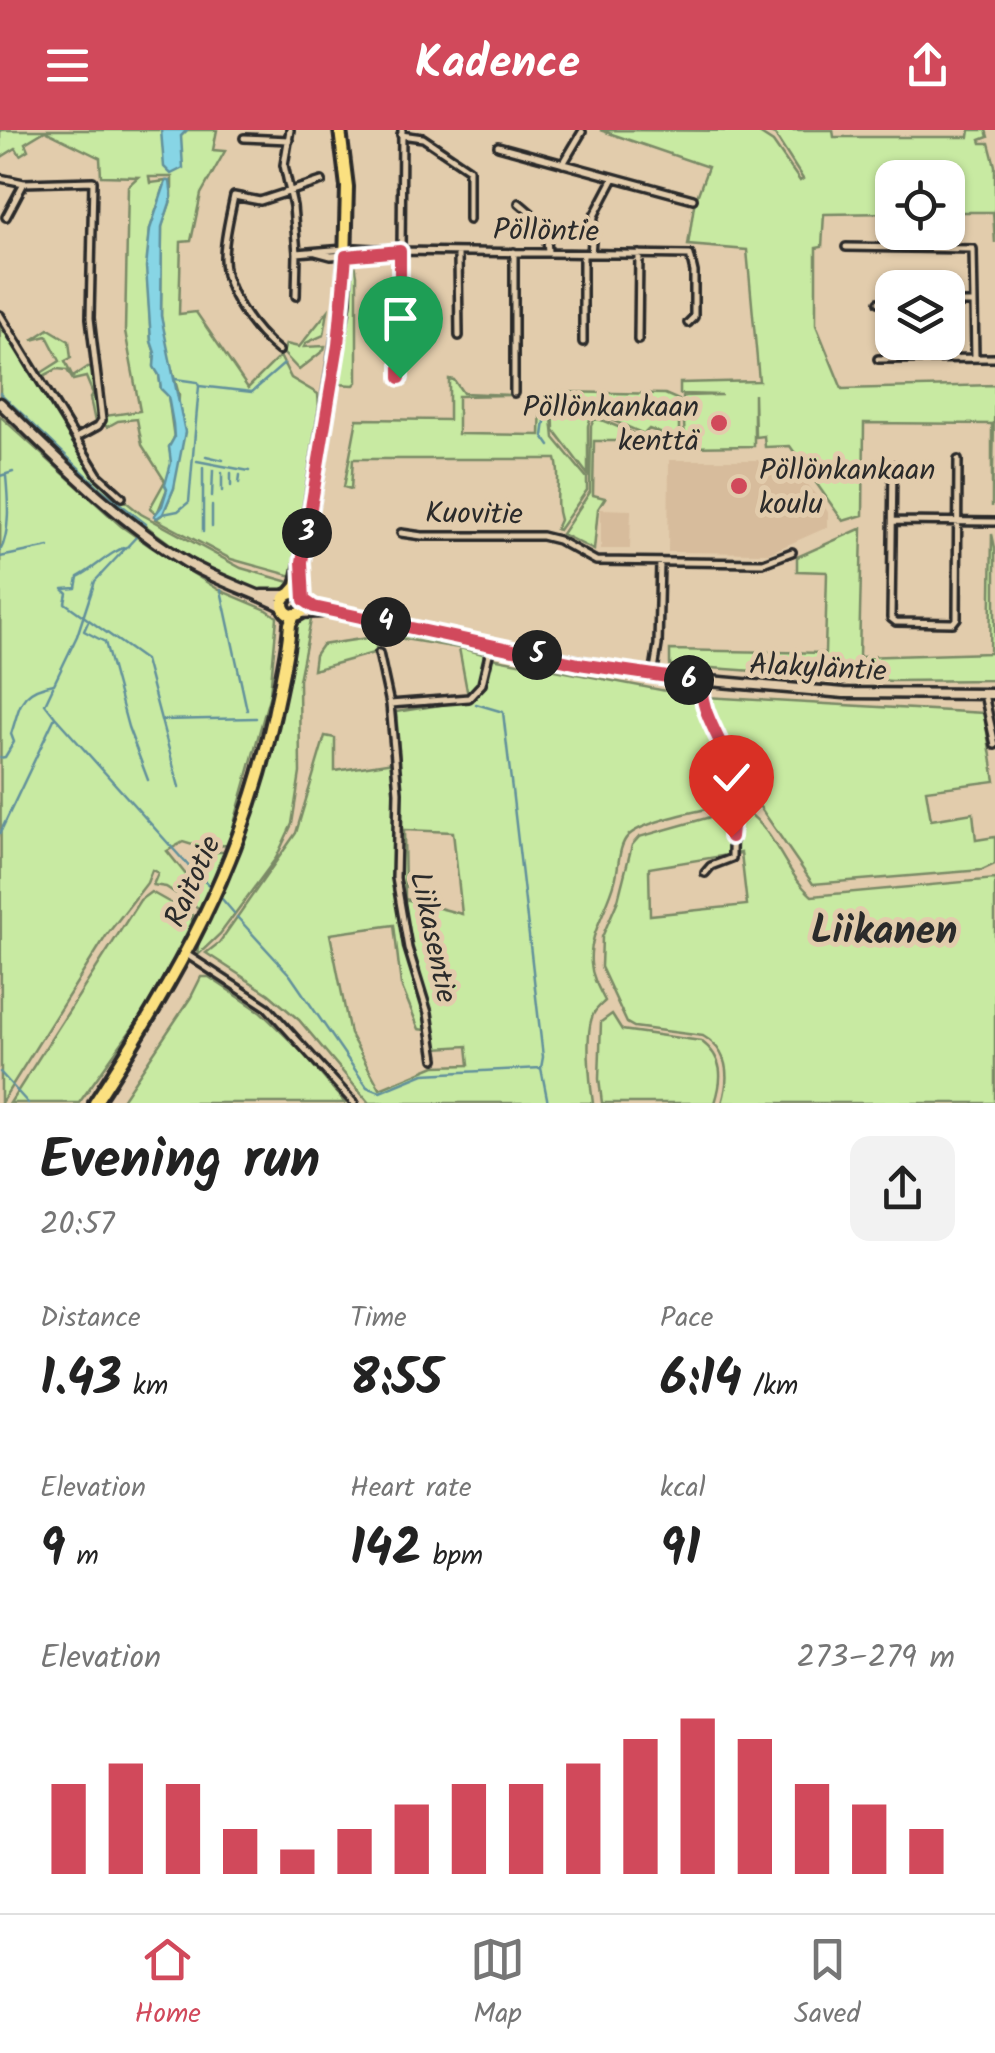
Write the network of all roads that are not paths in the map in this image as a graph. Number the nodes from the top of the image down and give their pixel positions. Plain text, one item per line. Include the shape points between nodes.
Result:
1 (290, 130) edge
2 (401, 132) edge
3 (582, 132) edge
4 (341, 134) edge
5 (244, 138) dead end
6 (290, 140) junction
7 (498, 146) dead end
8 (563, 164) junction
9 (0, 178) edge
10 (614, 178) junction
11 (322, 180) dead end
12 (24, 183) junction
13 (288, 192) junction
14 (693, 199) dead end
15 (519, 202) dead end
16 (6, 217) dead end
17 (469, 220) dead end
18 (846, 246) dead end
19 (343, 252) junction
20 (398, 252) junction
21 (458, 252) junction
22 (514, 252) junction
23 (548, 252) junction
24 (297, 253) junction
25 (587, 254) junction
26 (639, 254) junction
27 (296, 296) dead end
28 (965, 303) edge
29 (974, 303) junction
30 (0, 315) edge
31 (688, 324) dead end
32 (459, 336) dead end
33 (638, 340) dead end
34 (582, 342) dead end
35 (279, 351) dead end
36 (965, 357) edge
37 (975, 357) junction
38 (995, 358) edge
39 (400, 378) dead end
40 (514, 393) dead end
41 (0, 403) edge
42 (76, 438) junction
43 (958, 460) dead end
44 (893, 465) dead end
45 (122, 497) dead end
46 (893, 522) junction
47 (958, 522) junction
48 (995, 522) edge
49 (401, 533) dead end
50 (792, 552) dead end
51 (302, 562) junction
52 (660, 562) junction
53 (248, 592) junction
54 (289, 594) junction
55 (303, 599) junction
56 (291, 612) junction
57 (345, 614) junction
58 (491, 646) junction
59 (378, 652) dead end
60 (652, 676) junction
61 (702, 682) junction
62 (984, 694) junction
63 (995, 694) edge
64 (390, 704) junction
65 (995, 745) edge
66 (705, 873) dead end
67 (186, 954) junction
68 (435, 1059) dead end
69 (96, 1103) edge
70 (354, 1103) edge

1 - 6 street
2 - 17 street via 423,138 469,169
2 - 20 street
3 - 8 street
4 - 19 main road via 347,187
5 - 6 street
6 - 13 street via 284,165
7 - 8 street
8 - 10 street
9 - 12 street
10 - 14 street
10 - 25 street via 593,220
11 - 13 street
12 - 16 street
12 - 42 street via 93,180 89,306 102,420
13 - 24 street
13 - 35 street via 260,201 234,196 224,247 225,275
15 - 23 street via 546,226
18 - 29 street via 970,247
19 - 20 street, Pöllöntie
19 - 24 street, Pöllöntie
19 - 51 main road via 335,358
20 - 21 street, Pöllöntie
20 - 39 street
21 - 22 street, Pöllöntie
21 - 32 street
22 - 23 street, Pöllöntie
22 - 40 street
23 - 25 street, Pöllöntie
24 - 27 street
25 - 26 street, Pöllöntie
25 - 34 street
26 - 31 street, Pöllöntie via 693,259 694,317
26 - 33 street
28 - 29 street
29 - 37 street
30 - 42 street
36 - 37 street
37 - 38 street
41 - 53 main road, Alakyläntie via 131,522 182,560
42 - 45 street via 98,475
43 - 47 street
44 - 46 street
46 - 47 street
46 - 47 street via 896,622 957,618
47 - 48 street
49 - 52 street, Kuovitie via 542,536 596,561
50 - 52 street, Kuovitie via 763,563
51 - 54 main road
51 - 55 main road
52 - 60 street
53 - 54 main road, Alakyläntie
53 - 56 main road, Alakyläntie
54 - 55 main road
54 - 56 main road
55 - 56 main road via 304,608
55 - 57 main road, Alakyläntie
56 - 57 main road, Alakyläntie
56 - 67 main road, Raitotie via 269,739 246,819
57 - 58 main road, Alakyläntie
58 - 60 main road, Alakyläntie
58 - 64 street via 482,684 469,698
59 - 64 street, Liikasentie
60 - 61 main road, Alakyläntie
61 - 62 main road, Alakyläntie
61 - 66 street via 703,706 725,755 736,805 732,858
62 - 63 main road, Alakyläntie
62 - 65 street
64 - 68 street, Liikasentie via 396,878
67 - 69 main road, Raitotie
67 - 70 street via 267,1007

